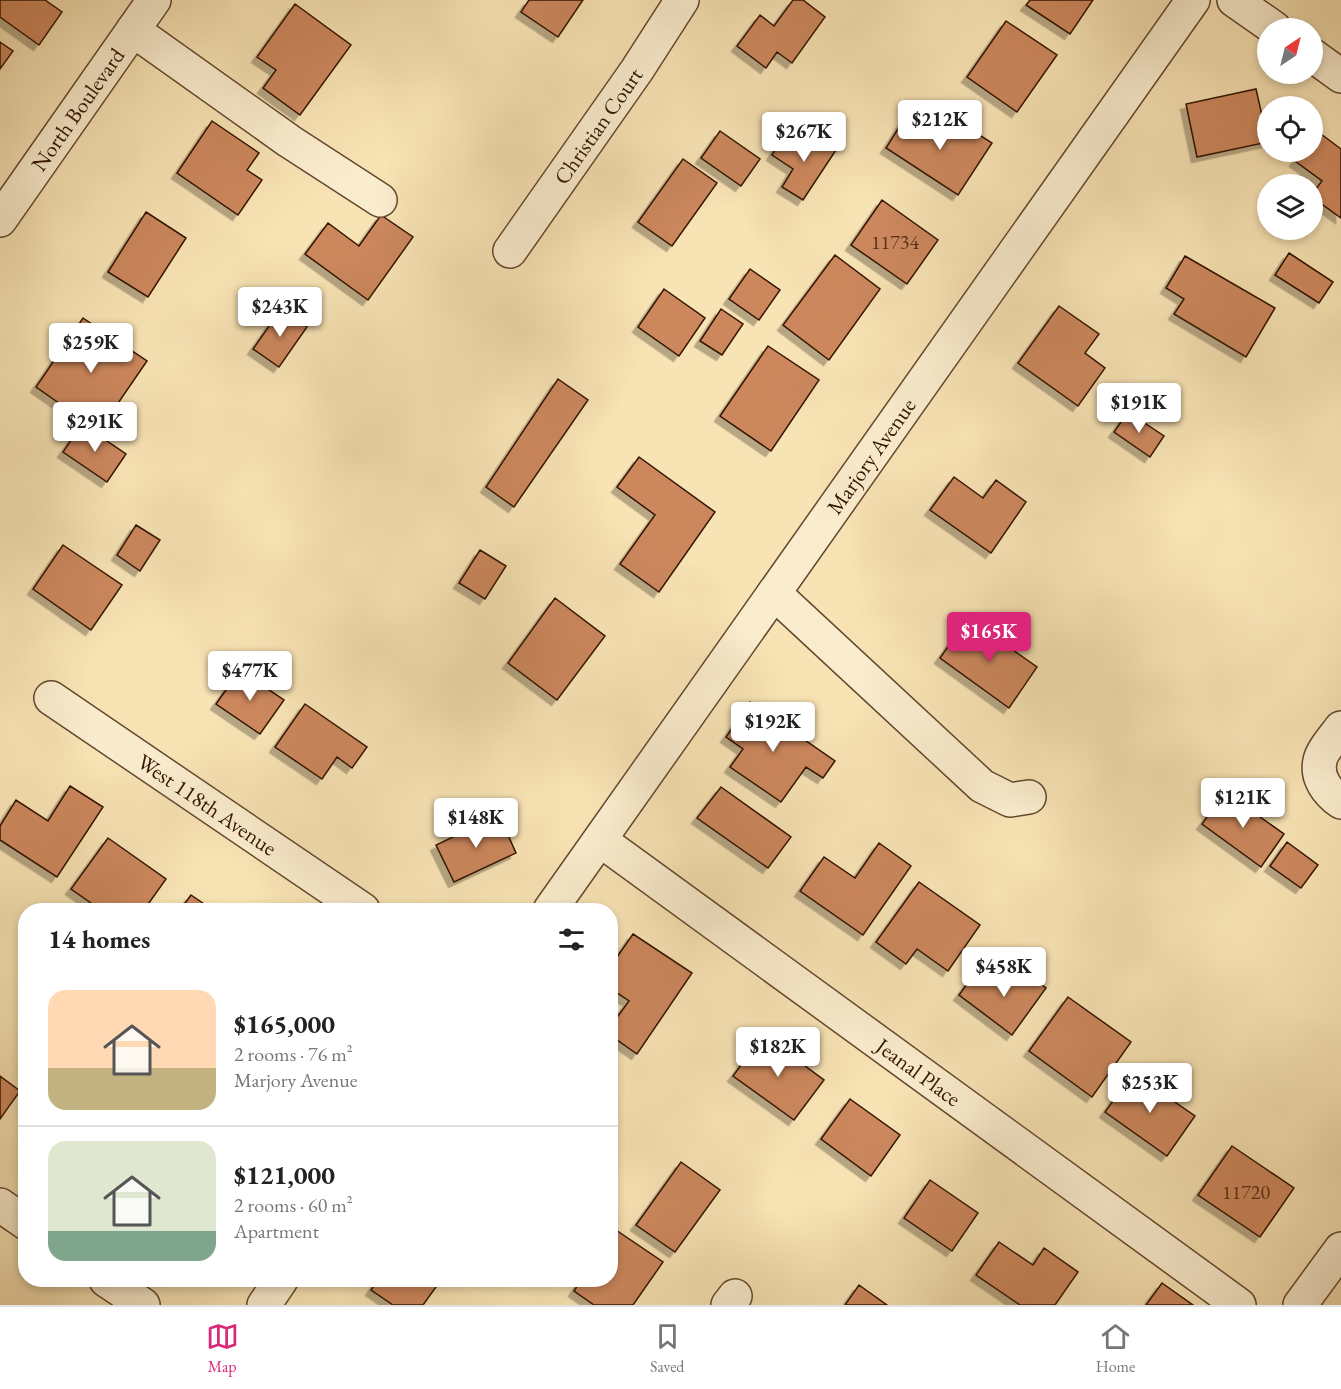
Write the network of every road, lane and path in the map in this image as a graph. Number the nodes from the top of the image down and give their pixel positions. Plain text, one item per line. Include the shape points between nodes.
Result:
1 (154, 0) edge
2 (682, 0) edge
3 (1193, 0) edge
4 (1234, 0) edge
5 (1260, 18) edge
6 (133, 30) junction
7 (1323, 64) edge
8 (1341, 76) edge
9 (380, 200) dead end
10 (0, 220) edge
11 (510, 251) dead end
12 (774, 593) junction
13 (51, 698) dead end
14 (1341, 728) edge
15 (1029, 797) dead end
16 (1341, 802) edge
17 (600, 840) junction
18 (353, 903) edge
19 (554, 903) edge
20 (0, 1206) edge
21 (18, 1218) edge
22 (1341, 1249) edge
23 (116, 1287) edge
24 (276, 1287) edge
25 (143, 1305) edge
26 (264, 1305) edge
27 (1239, 1305) edge
28 (1300, 1305) edge

1 - 6 street, North Boulevard
2 - 11 street, Christian Court
3 - 12 street, Marjory Avenue
4 - 5 street
6 - 9 street
6 - 10 street, North Boulevard
7 - 8 street
12 - 15 street via 982,786 1010,800
12 - 17 street, Marjory Avenue
13 - 18 street, West 118th Avenue
14 - 16 street via 1320,760 1320,776 1330,794
17 - 19 street, Marjory Avenue
17 - 27 street, Jeanal Place
20 - 21 street
22 - 28 street
23 - 25 street
24 - 26 street

